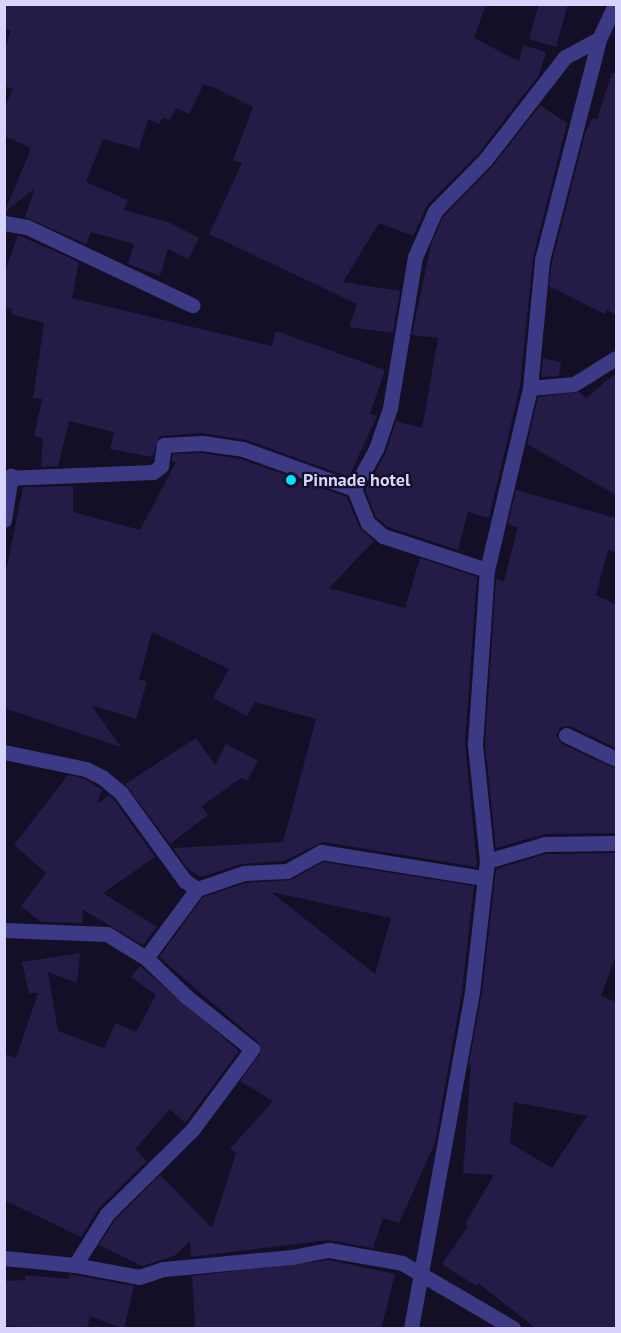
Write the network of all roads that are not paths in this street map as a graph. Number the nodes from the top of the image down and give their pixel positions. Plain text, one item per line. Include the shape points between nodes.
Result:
1 (615, 4) edge
2 (599, 39) junction
3 (4, 223) edge
4 (192, 305) dead end
5 (616, 358) edge
6 (530, 388) junction
7 (8, 477) edge
8 (354, 489) junction
9 (4, 520) edge
10 (487, 570) junction
11 (566, 735) dead end
12 (4, 752) edge
13 (616, 759) edge
14 (616, 843) edge
15 (487, 861) junction
16 (484, 878) junction
17 (197, 889) junction
18 (4, 930) edge
19 (146, 958) junction
20 (4, 1258) edge
21 (75, 1265) junction
22 (421, 1278) junction
23 (411, 1329) edge
24 (513, 1329) edge

1 - 2 street
2 - 6 street via 542,260
2 - 8 street via 565,57 485,160 435,211 415,257 390,408 376,449
3 - 4 street via 27,227
5 - 6 street via 574,384
6 - 10 street
7 - 8 street via 153,472 161,466 164,445 202,442 243,449
7 - 9 street
8 - 10 street via 368,523 383,536
10 - 15 street via 475,744
11 - 13 street
12 - 17 street via 86,769 102,777 121,793 185,881
14 - 15 street via 545,844
15 - 16 street
16 - 17 street via 321,852 287,871 244,873
16 - 22 street via 472,992
17 - 19 street
18 - 19 street via 99,932
19 - 21 street via 187,998 252,1048 192,1130 107,1214
20 - 21 street
21 - 22 street via 139,1277 164,1269 329,1250 402,1263
22 - 23 street
22 - 24 street

